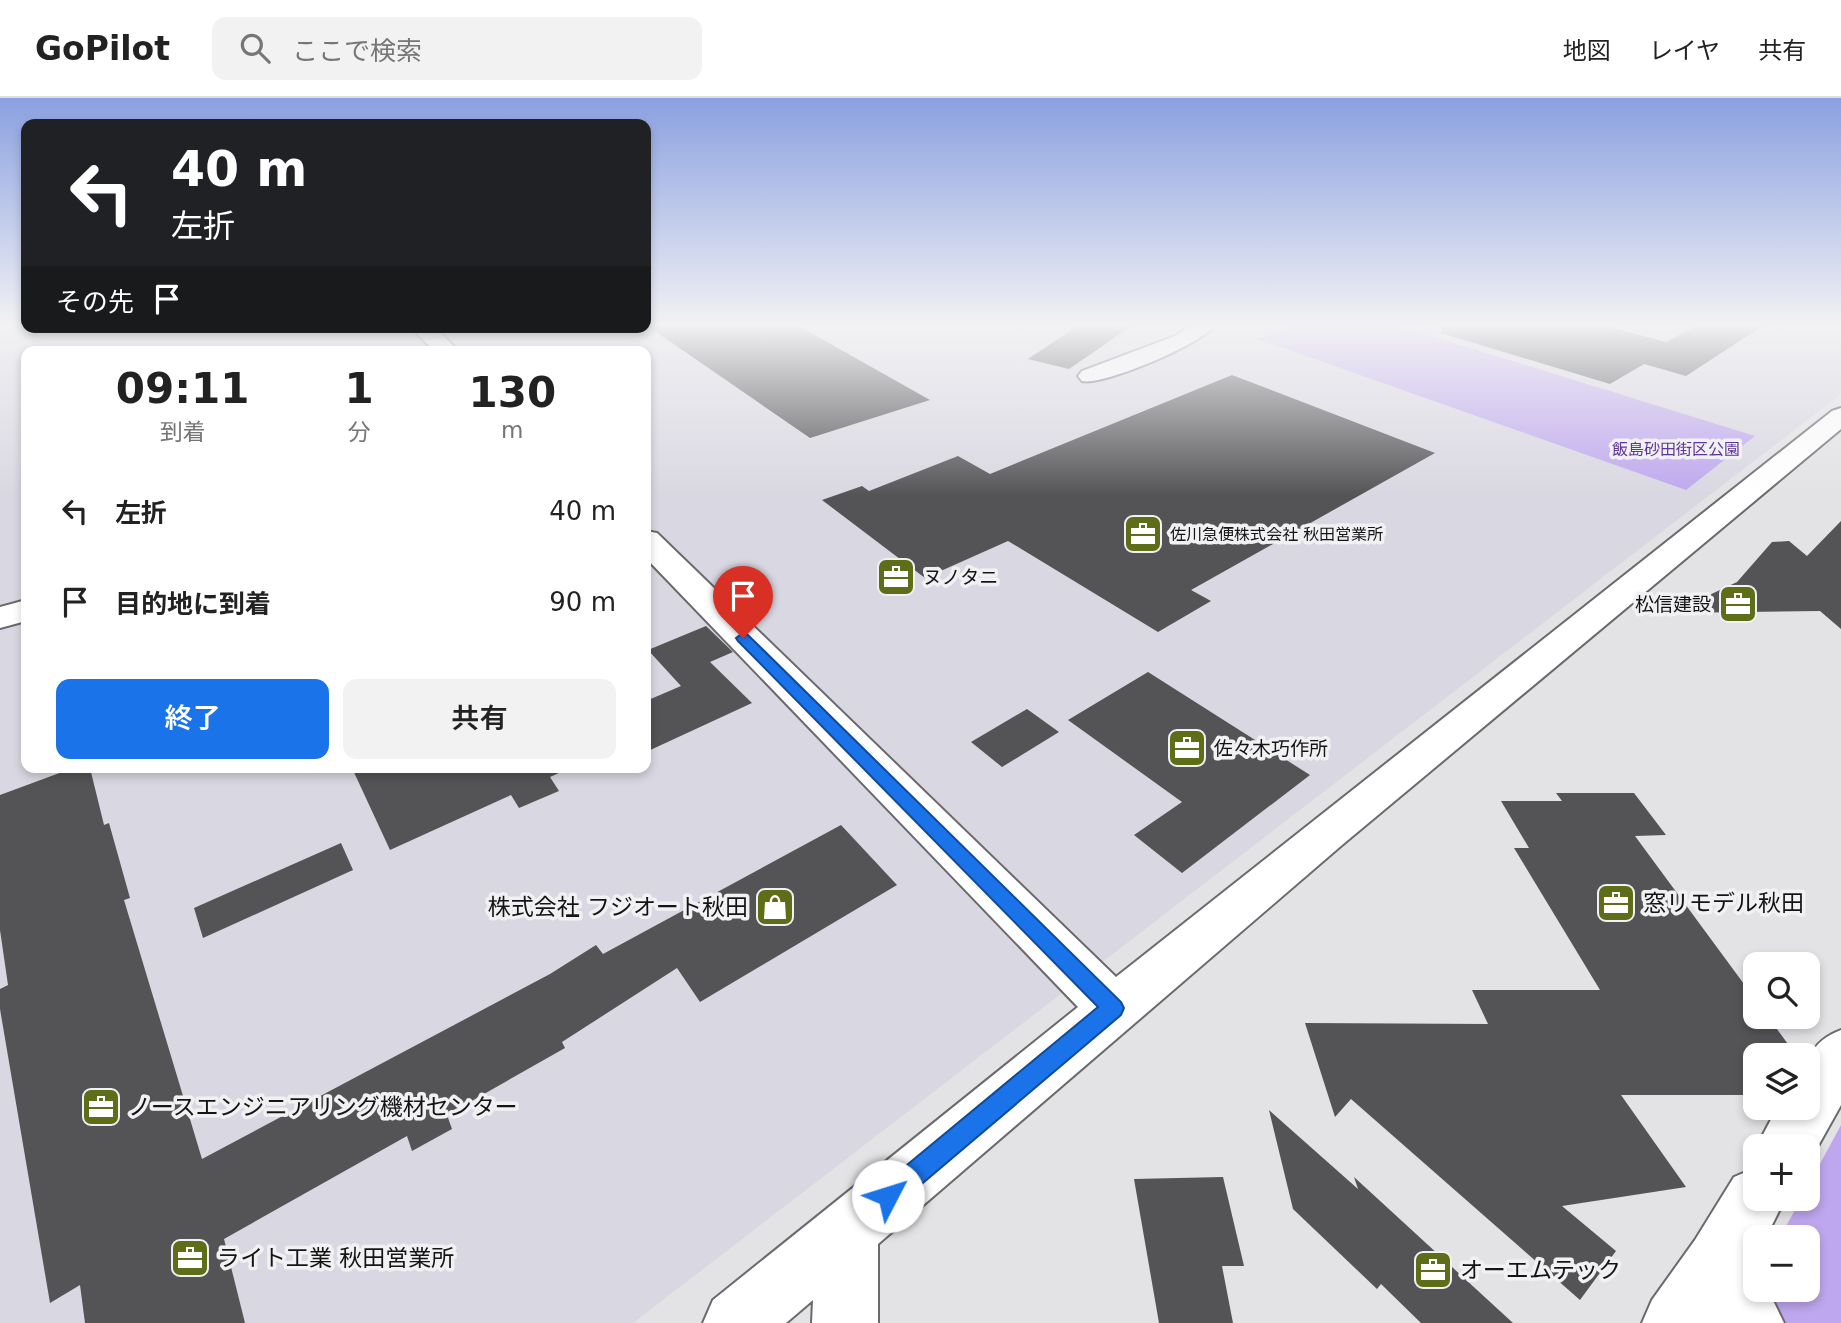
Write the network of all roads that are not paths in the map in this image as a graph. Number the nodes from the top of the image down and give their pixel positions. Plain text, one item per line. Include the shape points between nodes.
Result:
1 (1833, 428) edge
2 (651, 545) edge
3 (21, 612) edge
4 (0, 618) edge
5 (1113, 1008) junction
6 (1841, 1054) edge
7 (1793, 1134) edge
8 (1747, 1211) edge
9 (847, 1231) junction
10 (1717, 1262) junction
11 (736, 1323) edge
12 (845, 1323) edge
13 (1675, 1323) edge
14 (1751, 1323) edge

1 - 5 street
2 - 5 street
3 - 4 street
5 - 9 street
6 - 7 street
8 - 10 street
9 - 11 street
9 - 12 street
10 - 13 street
10 - 14 street

